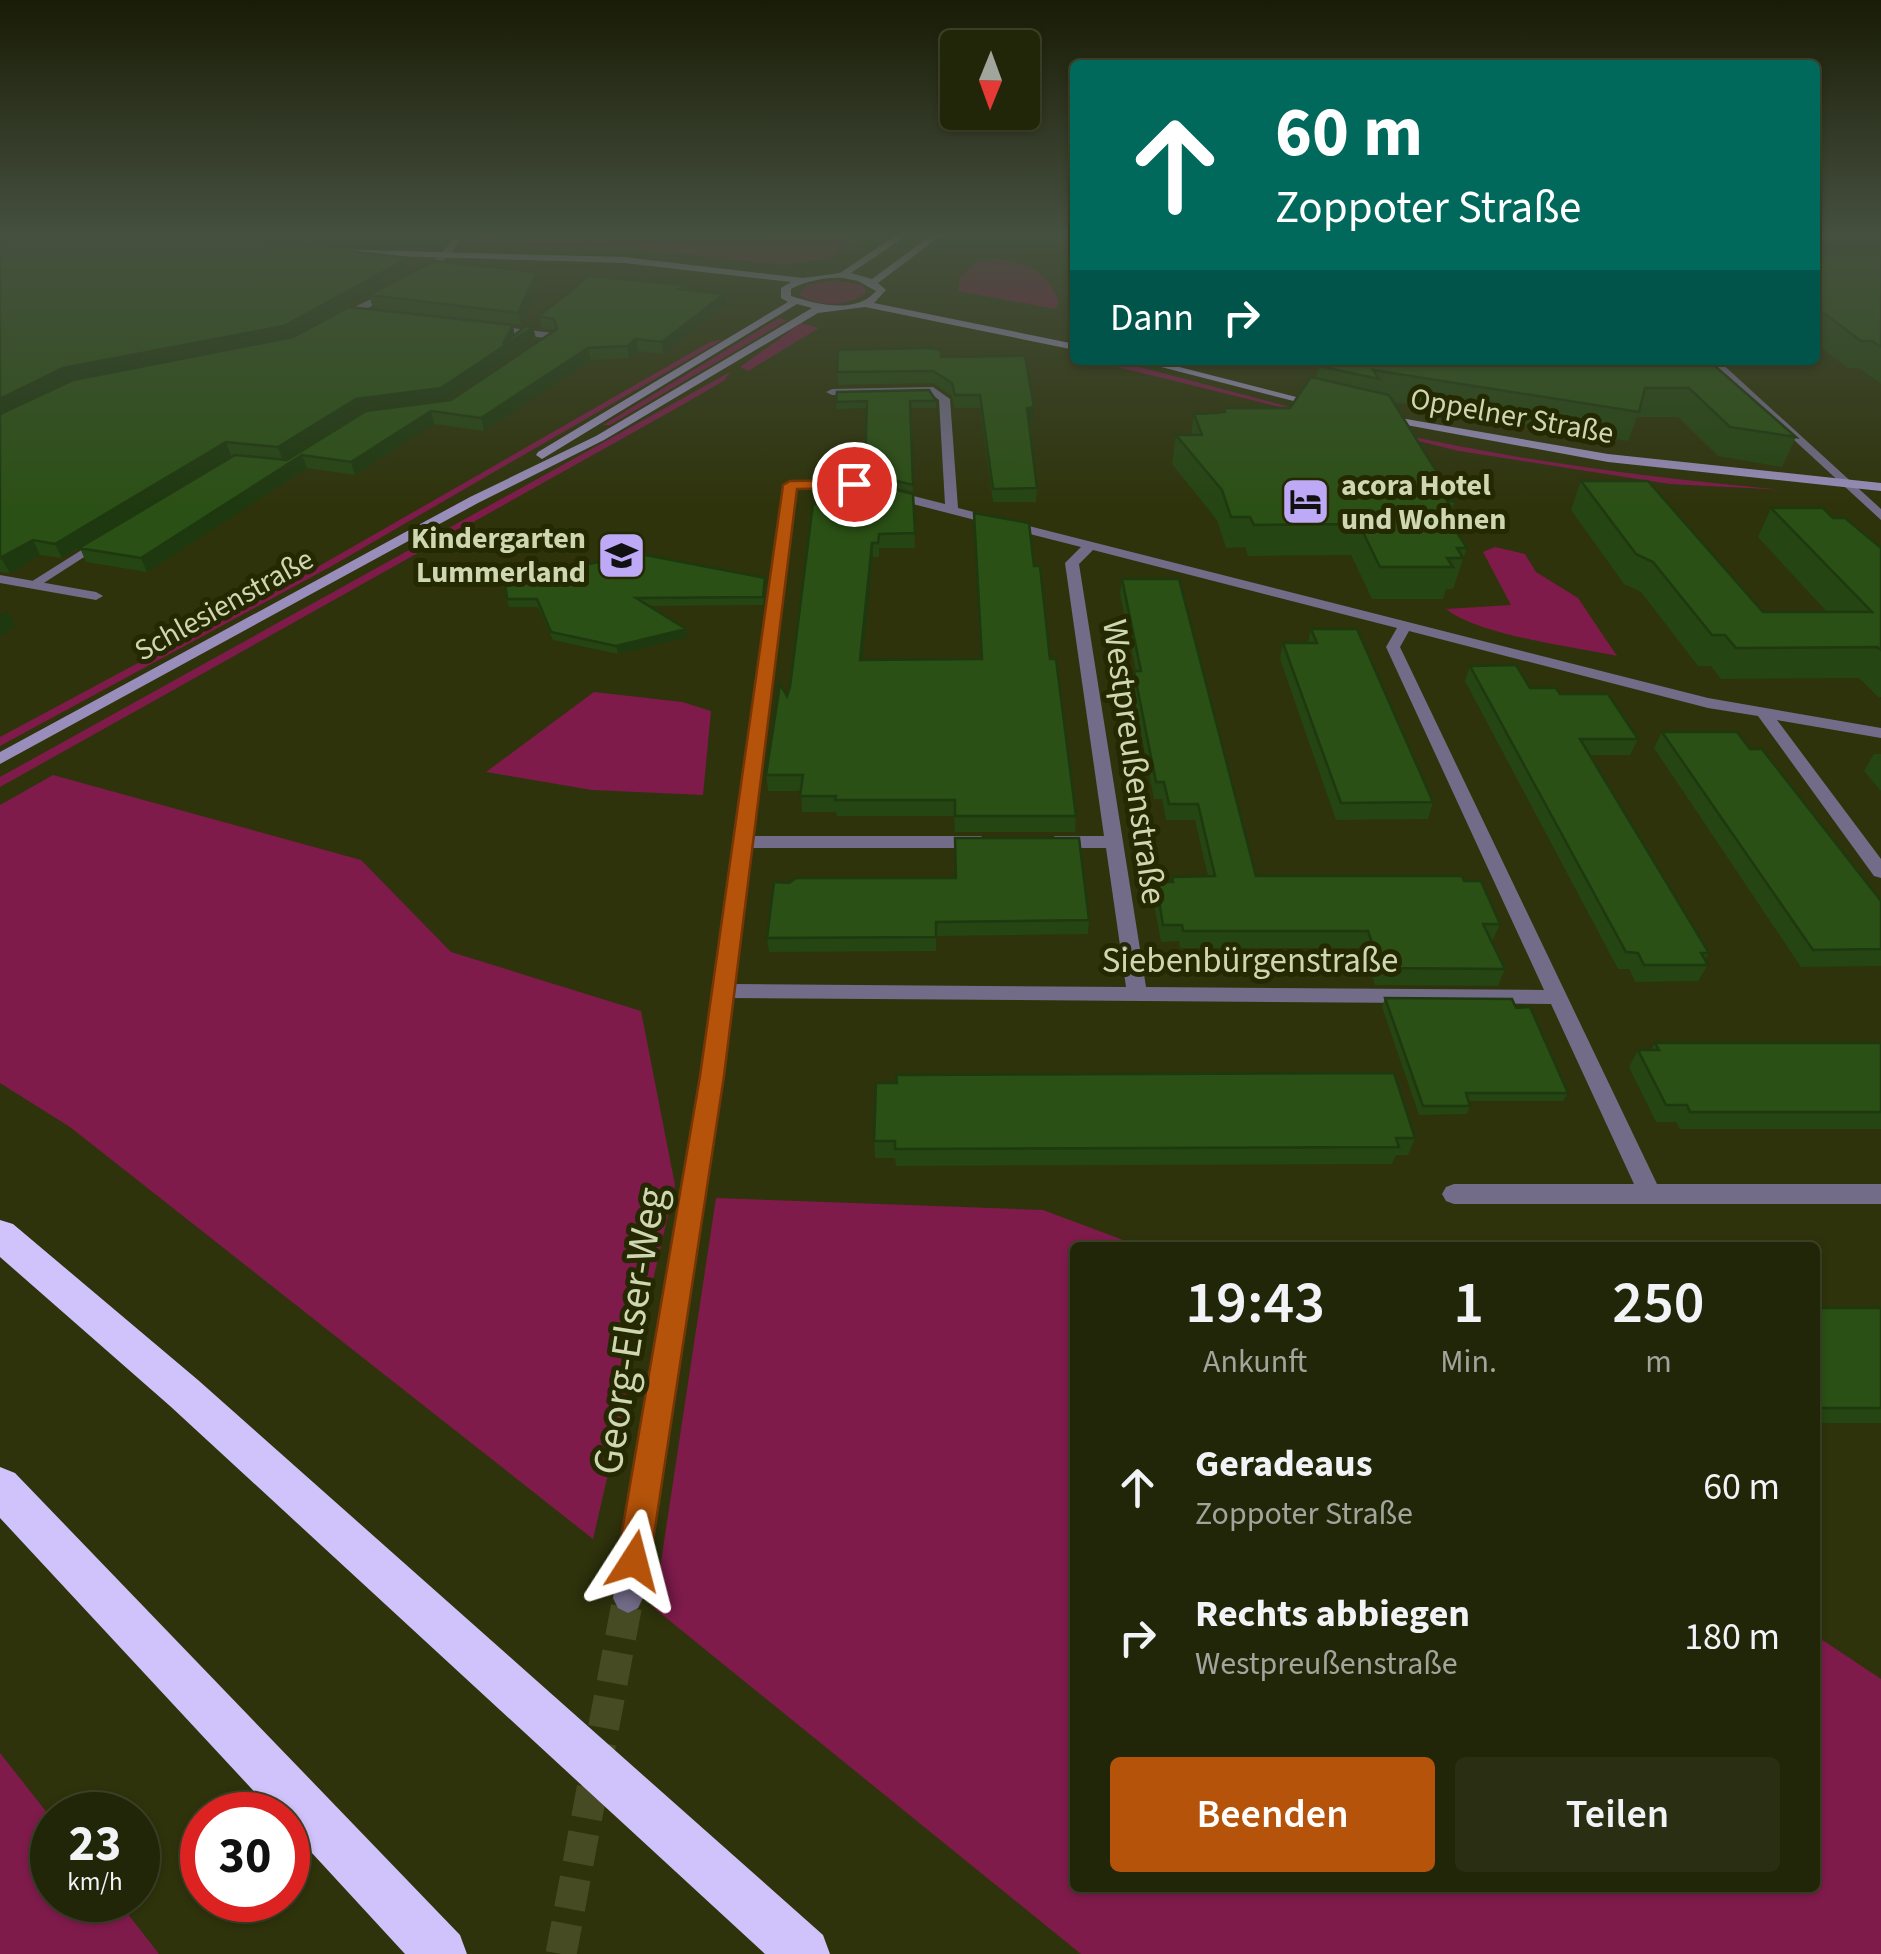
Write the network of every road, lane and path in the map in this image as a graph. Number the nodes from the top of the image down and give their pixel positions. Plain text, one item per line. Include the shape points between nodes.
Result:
1 (327, 325) edge
2 (756, 325) edge
3 (792, 325) edge
4 (973, 325) edge
5 (1000, 325) edge
6 (476, 327) edge
7 (322, 328) edge
8 (553, 336) joint
9 (1070, 344) edge
10 (1070, 344) edge
11 (538, 346) edge
12 (1159, 365) edge
13 (1718, 365) edge
14 (832, 392) edge
15 (1339, 409) edge
16 (1366, 414) edge
17 (1846, 484) junction
18 (1881, 487) edge
19 (474, 500) junction
20 (952, 510) junction
21 (1881, 516) edge
22 (111, 536) edge
23 (1090, 545) junction
24 (0, 579) edge
25 (32, 585) junction
26 (96, 596) dead end
27 (1405, 626) junction
28 (1765, 715) junction
29 (1881, 733) edge
30 (0, 759) edge
31 (743, 842) junction
32 (997, 842) edge
33 (1036, 842) edge
34 (1111, 842) junction
35 (1881, 872) edge
36 (723, 992) junction
37 (1137, 996) junction
38 (1558, 997) junction
39 (1454, 1194) dead end
40 (1650, 1194) junction
41 (1881, 1194) edge
42 (0, 1236) edge
43 (0, 1488) edge
44 (628, 1598) tunnel mouth
45 (440, 1954) edge
46 (804, 1954) edge

1 - 7 street
2 - 19 street, Schlesienstraße
3 - 19 street, Schlesienstraße via 600,438
4 - 10 street
5 - 9 street
6 - 8 street
8 - 11 lane
12 - 15 street
13 - 17 street
14 - 20 street via 934,390 944,399
16 - 17 street, Oppelner Straße via 1608,458
17 - 18 street, Oppelner Straße
17 - 21 street
19 - 30 street, Schlesienstraße
20 - 23 street
20 - 31 street, Georg-Elser-Weg via 854,484 790,485
22 - 25 lane
23 - 27 street
23 - 34 street, Westpreußenstraße via 1072,562
24 - 25 street
25 - 26 street
27 - 28 street
27 - 38 street via 1393,647
28 - 29 street
28 - 35 street
31 - 32 street
31 - 36 street, Georg-Elser-Weg
33 - 34 street
34 - 37 street, Westpreußenstraße
36 - 37 street, Siebenbürgenstraße
36 - 44 street, Georg-Elser-Weg
37 - 38 street, Siebenbürgenstraße
38 - 40 street
39 - 40 street
40 - 41 street
42 - 46 highway via 184,1393
43 - 45 highway

